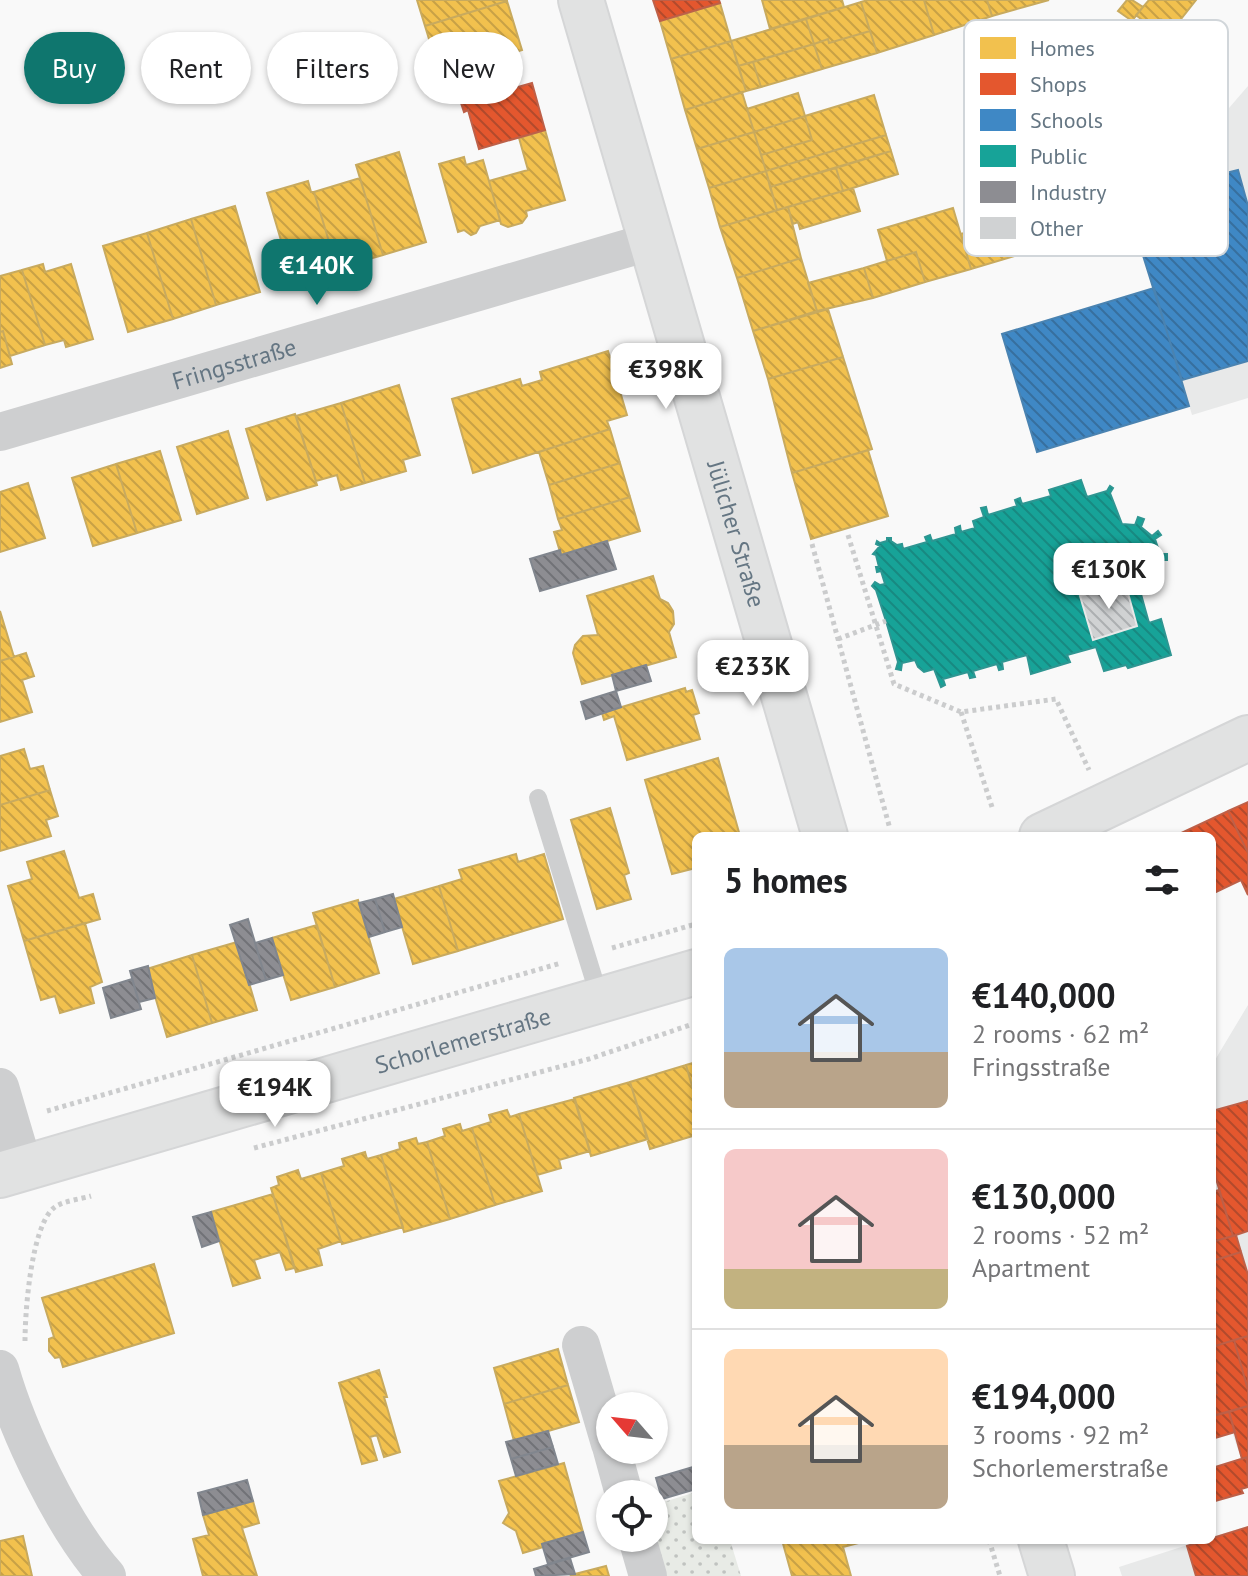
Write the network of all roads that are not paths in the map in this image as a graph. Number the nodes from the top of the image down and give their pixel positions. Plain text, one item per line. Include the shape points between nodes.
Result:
1 (581, 0) edge
2 (652, 241) junction
3 (0, 432) edge
4 (1248, 738) edge
5 (538, 798) dead end
6 (824, 832) edge
7 (1051, 832) edge
8 (692, 973) edge
9 (600, 999) junction
10 (5, 1104) edge
11 (12, 1171) edge
12 (581, 1345) dead end
13 (13, 1357) edge
14 (596, 1396) edge
15 (1042, 1544) edge
16 (641, 1552) edge
17 (107, 1576) edge
18 (648, 1576) edge
19 (1052, 1576) edge

1 - 2 main road, Jülicher Straße
2 - 3 street, Fringsstraße
2 - 6 main road, Jülicher Straße
4 - 7 main road
5 - 9 lane
8 - 9 main road, Schorlemerstraße
9 - 11 main road, Schorlemerstraße
10 - 11 street
12 - 14 street
13 - 17 street via 31,1453
15 - 19 main road
16 - 18 street

